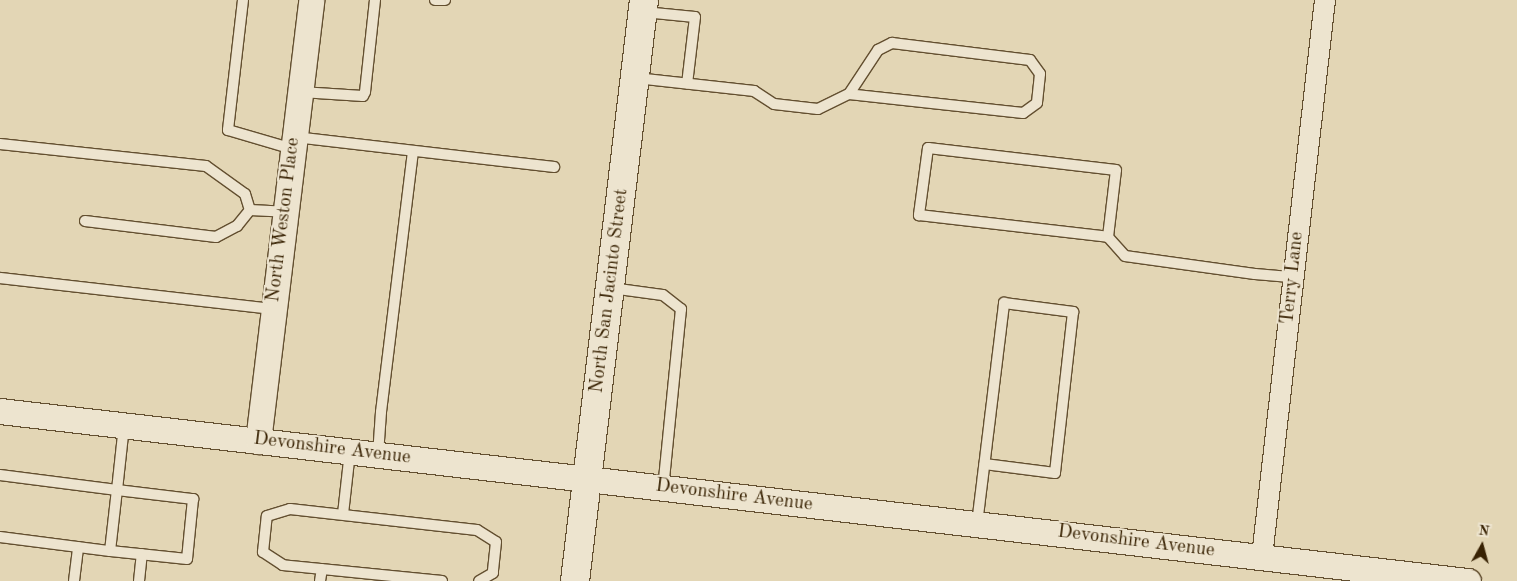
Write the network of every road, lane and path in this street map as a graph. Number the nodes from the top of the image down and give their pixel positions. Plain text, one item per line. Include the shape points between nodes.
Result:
1 (243, 0) edge
2 (310, 0) edge
3 (375, 0) edge
4 (435, 0) edge
5 (445, 0) edge
6 (1325, 0) edge
7 (643, 6) edge
8 (635, 78) junction
9 (687, 84) junction
10 (300, 92) junction
11 (849, 94) junction
12 (294, 143) junction
13 (0, 144) edge
14 (413, 151) junction
15 (554, 166) dead end
16 (250, 210) junction
17 (286, 212) junction
18 (85, 221) dead end
19 (1108, 237) junction
20 (1293, 277) junction
21 (0, 278) edge
22 (610, 288) junction
23 (274, 309) junction
24 (0, 411) edge
25 (124, 425) junction
26 (258, 441) junction
27 (350, 451) junction
28 (378, 454) junction
29 (985, 464) junction
30 (0, 475) edge
31 (588, 479) junction
32 (663, 488) junction
33 (117, 490) junction
34 (344, 514) junction
35 (977, 524) junction
36 (0, 537) edge
37 (78, 547) junction
38 (110, 551) junction
39 (142, 554) junction
40 (1262, 557) junction
41 (322, 569) junction
42 (1389, 576) edge
43 (74, 581) edge
44 (139, 581) edge
45 (320, 581) edge
46 (442, 581) edge
47 (479, 581) edge
48 (575, 581) edge
49 (1468, 581) edge

1 - 12 lane via 228,130
2 - 10 street, North Weston Place
3 - 10 lane via 363,96
4 - 5 lane
6 - 20 street, Terry Lane
7 - 8 main road, North San Jacinto Street
7 - 9 lane via 695,17
8 - 9 lane
8 - 22 main road, North San Jacinto Street
9 - 11 lane via 754,91 774,104 818,109
10 - 12 street, North Weston Place
11 - 11 lane via 1023,113 1037,103 1040,74 1030,60 892,43 878,50
12 - 14 lane
12 - 17 street, North Weston Place
13 - 16 lane via 206,166 245,194
14 - 15 lane
14 - 28 lane
16 - 17 lane
16 - 18 lane via 237,226 216,237
17 - 23 street, North Weston Place
19 - 19 lane via 919,216 928,148 1116,170
19 - 20 lane via 1125,256
20 - 40 street, Terry Lane
21 - 23 lane
22 - 31 main road, North San Jacinto Street
22 - 32 lane via 663,295 681,309
23 - 26 street, North Weston Place
24 - 25 street, Devonshire Avenue
25 - 26 street, Devonshire Avenue
25 - 33 lane
26 - 27 street, Devonshire Avenue
27 - 28 street, Devonshire Avenue
27 - 34 lane
28 - 31 street, Devonshire Avenue
29 - 29 lane via 1004,303 1073,312 1055,473
29 - 35 lane
30 - 33 lane
31 - 32 street, Devonshire Avenue
31 - 48 main road, North San Jacinto Street
32 - 35 street, Devonshire Avenue
33 - 38 lane
33 - 39 lane via 193,499 187,560
34 - 41 lane via 290,509 267,516 263,552 283,565
34 - 47 lane via 477,530 496,542 493,573
35 - 40 street, Devonshire Avenue
36 - 37 lane
37 - 38 lane
37 - 43 lane
38 - 39 lane
39 - 44 lane
40 - 42 street, Devonshire Avenue
41 - 45 lane
41 - 46 lane
42 - 49 street, Devonshire Avenue

